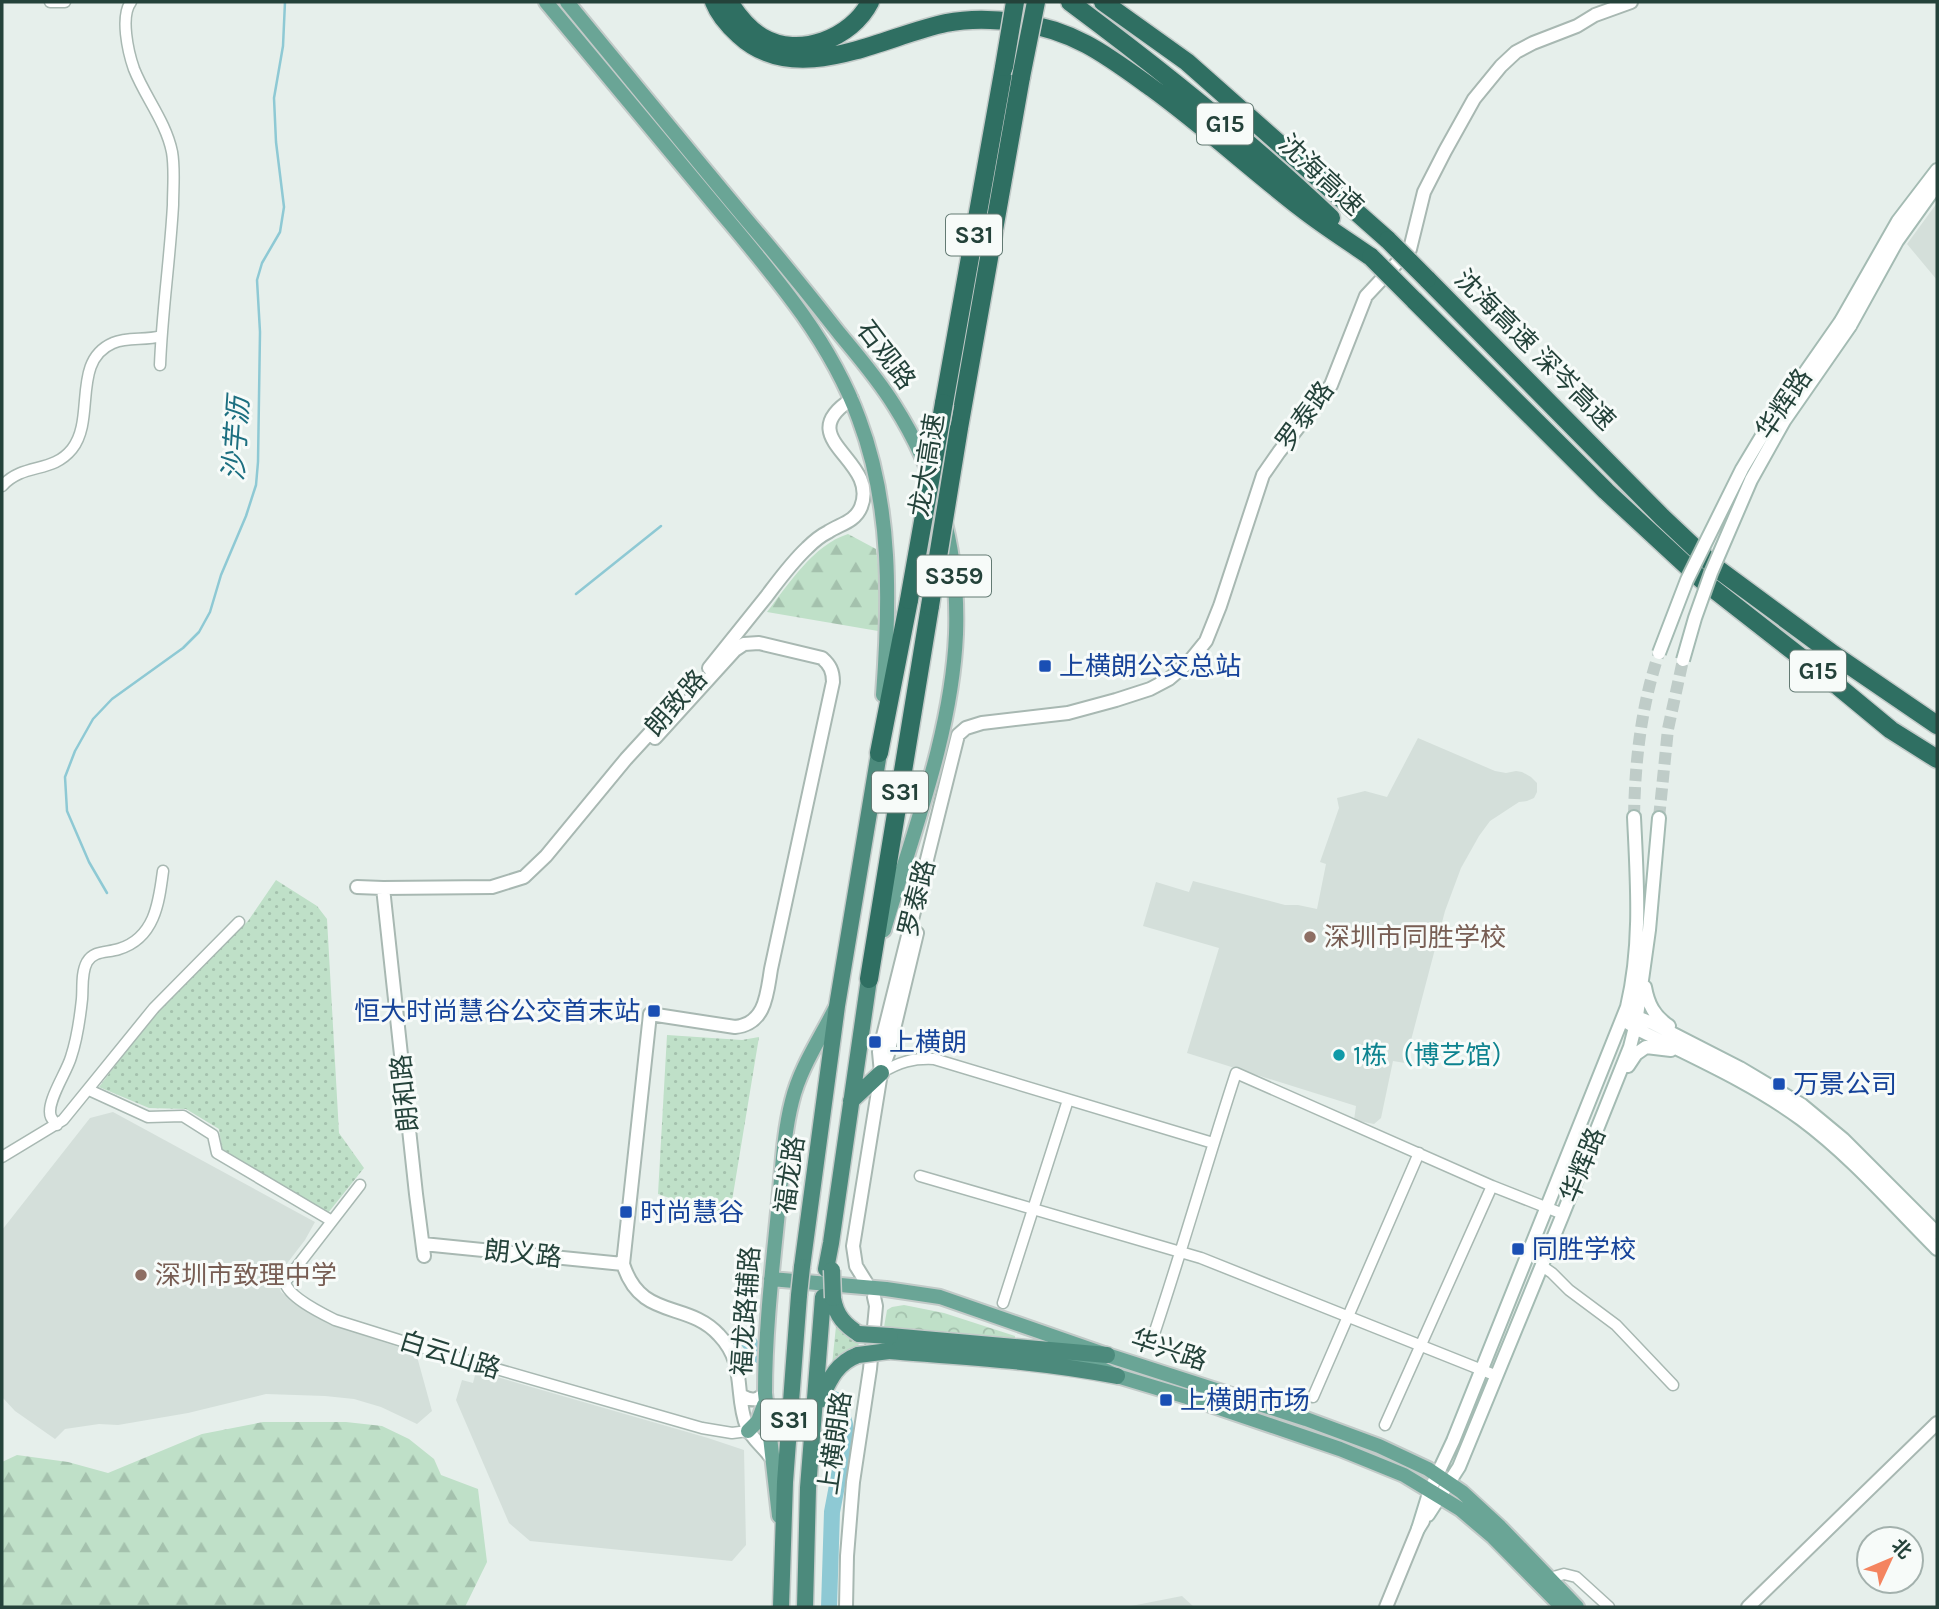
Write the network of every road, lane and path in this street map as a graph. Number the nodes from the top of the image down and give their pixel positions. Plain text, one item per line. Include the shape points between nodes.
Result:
1 (50, 2) edge
2 (65, 2) edge
3 (131, 2) edge
4 (546, 2) edge
5 (566, 2) edge
6 (714, 2) edge
7 (729, 2) edge
8 (870, 2) edge
9 (1015, 2) edge
10 (1036, 2) edge
11 (1070, 2) edge
12 (1103, 2) edge
13 (1117, 2) edge
14 (1631, 2) edge
15 (1187, 62) junction
16 (1937, 170) edge
17 (1937, 185) edge
18 (1371, 257) junction
19 (1845, 323) junction
20 (161, 336) junction
21 (160, 365) dead end
22 (852, 399) junction
23 (2, 485) edge
24 (1659, 653) tunnel mouth
25 (1683, 660) tunnel mouth
26 (1937, 725) edge
27 (656, 738) dead end
28 (879, 753) junction
29 (1937, 759) edge
30 (1634, 817) tunnel mouth
31 (1659, 818) tunnel mouth
32 (163, 871) dead end
33 (357, 887) dead end
34 (383, 888) junction
35 (239, 922) dead end
36 (1643, 975) junction
37 (869, 979) junction
38 (837, 1006) junction
39 (1623, 1018) junction
40 (1636, 1022) junction
41 (1688, 1048) junction
42 (881, 1073) junction
43 (89, 1090) junction
44 (1613, 1090) junction
45 (1068, 1100) junction
46 (851, 1101) junction
47 (57, 1125) junction
48 (1213, 1143) junction
49 (1419, 1153) junction
50 (2, 1157) edge
51 (920, 1175) dead end
52 (360, 1185) dead end
53 (1492, 1185) junction
54 (1546, 1208) junction
55 (1032, 1209) junction
56 (1563, 1214) junction
57 (332, 1221) junction
58 (1937, 1233) edge
59 (1937, 1249) edge
60 (424, 1250) joint
61 (1182, 1253) junction
62 (623, 1264) junction
63 (1542, 1266) junction
64 (771, 1279) junction
65 (872, 1292) junction
66 (828, 1298) junction
67 (1003, 1303) dead end
68 (1348, 1316) junction
69 (1152, 1340) dead end
70 (889, 1344) junction
71 (1421, 1346) junction
72 (1065, 1351) junction
73 (1107, 1355) junction
74 (1482, 1370) junction
75 (1117, 1376) junction
76 (1497, 1376) junction
77 (1674, 1385) dead end
78 (765, 1393) junction
79 (742, 1396) junction
80 (1313, 1397) dead end
81 (815, 1409) junction
82 (1937, 1423) edge
83 (1385, 1425) dead end
84 (748, 1431) junction
85 (774, 1465) junction
86 (1444, 1479) junction
87 (1436, 1493) junction
88 (1418, 1530) junction
89 (783, 1545) junction
90 (1550, 1578) junction
91 (780, 1607) edge
92 (805, 1607) edge
93 (846, 1607) edge
94 (1386, 1607) edge
95 (1562, 1607) edge
96 (1577, 1607) edge
97 (1609, 1607) edge
98 (1748, 1607) edge

1 - 2 street
3 - 20 street via 126,8 126,28 134,68 172,151 172,228
4 - 22 main road, 石观路 / S359 via 771,273 815,331
5 - 37 main road, 石观路 / S359 via 868,368 922,455 946,523 956,593 948,695 929,778
6 - 18 highway via 743,39 782,58 844,53 949,22 978,19 1059,32 1091,45 1127,70 1302,209
7 - 8 highway via 748,27 764,38 803,45 838,36
9 - 28 highway, 龙大高速 / S31, bridge
10 - 37 highway, 龙大高速 / S31, bridge via 959,428
11 - 18 highway, 沈海高速 / G15 via 1220,120
12 - 15 highway, 沈海高速 深岑高速 / G15
13 - 15 highway
14 - 42 street, 罗泰路 via 1516,52 1474,99 1424,192 1410,249 1366,296 1331,385 1263,475 1220,606 1206,641 1189,662 1160,684 1116,700 1068,713 966,728
15 - 26 highway, 沈海高速 深岑高速 / G15, bridge via 1388,240 1715,567
16 - 19 street, 华辉路 via 1898,220
17 - 19 street, 华辉路
18 - 29 highway, 沈海高速 深岑高速 / G15, bridge via 1702,580 1891,730
19 - 24 street, 华辉路, bridge via 1747,460 1687,580
19 - 25 street, 华辉路, bridge via 1751,480 1711,573
20 - 21 street
20 - 23 street via 106,346 91,364 82,425 72,449 54,465 24,470
22 - 28 main road, 石观路 / S359 via 883,517 888,618
22 - 34 street, 朗致路 via 833,414 828,427 861,481 859,512 794,561 700,678 537,866 524,877 492,887
27 - 62 street via 744,644 759,643 822,658 833,673 765,1005 751,1022 735,1027 650,1014
28 - 38 highway, 福龙路 / S31
30 - 39 street, 华辉路 via 1637,941
31 - 36 street, 华辉路
32 - 47 street via 158,906 144,933 134,943 95,953 88,960 71,1057 51,1103 51,1118
33 - 34 street, 朗致路
34 - 60 street, 朗和路
35 - 43 street via 154,1008
36 - 40 street, 华辉路
36 - 41 street via 1653,1012
37 - 46 highway, 福龙路 / S31
38 - 64 main road, 福龙路辅路 via 792,1101
38 - 89 highway, 福龙路 / S31, bridge via 799,1295
39 - 40 street
39 - 54 street, 华辉路
40 - 41 street
40 - 44 street, 华辉路
41 - 44 street via 1643,1048
41 - 58 street via 1768,1083 1815,1114
41 - 59 street via 1812,1128
42 - 45 street via 908,1060 934,1059
42 - 46 highway
42 - 65 street, 罗泰路 via 853,1246 856,1266
43 - 47 street
43 - 57 street via 148,1117 183,1116 213,1135 217,1153
44 - 56 street, 华辉路
45 - 48 street
45 - 55 street
46 - 66 highway, 福龙路 / S31
47 - 50 street
48 - 49 street via 1236,1073
48 - 61 street
49 - 53 street
49 - 68 street
51 - 55 street
52 - 57 street, 白云山路
53 - 54 street
53 - 71 street
54 - 56 street
54 - 74 street, 华辉路
55 - 61 street
55 - 67 street
56 - 63 street, 华辉路
57 - 84 street, 白云山路 via 285,1282 295,1296 323,1314 702,1428
60 - 62 street, 朗义路
61 - 68 street
61 - 69 street
62 - 79 street via 633,1286 652,1303 697,1319 719,1334 733,1356
63 - 76 street, 华辉路
63 - 77 street via 1616,1325
64 - 65 main road, 华兴路
64 - 78 main road, 福龙路辅路
65 - 72 main road, 华兴路 via 938,1306
65 - 73 main road, 华兴路 via 911,1291 940,1297
65 - 93 street, 上横朗路 via 876,1306 853,1482
66 - 70 highway, bridge via 842,1321 859,1334
66 - 81 highway, 福龙路 / S31
68 - 71 street
68 - 80 street
70 - 72 highway
70 - 75 highway
70 - 81 highway, bridge via 840,1365
71 - 74 street
71 - 83 street
72 - 73 highway
72 - 75 main road, 华兴路
73 - 86 main road, 华兴路 via 1306,1419 1379,1446
74 - 76 street
74 - 86 street, 华辉路
75 - 87 main road, 华兴路 via 1370,1460
76 - 86 street, 华辉路 via 1459,1468
78 - 79 street via 753,1400
78 - 84 main road via 762,1414
78 - 85 main road, 福龙路辅路
79 - 84 street
81 - 92 highway, 福龙路 / S31
82 - 98 street
84 - 85 street
85 - 89 main road, 福龙路辅路
86 - 87 street, 华辉路
86 - 90 main road, 华兴路
87 - 88 street, 华辉路
87 - 88 street, 华辉路
87 - 95 main road, 华兴路 via 1493,1537
88 - 94 street, 华辉路
89 - 91 highway, 福龙路 / S31
90 - 96 main road, 华兴路
90 - 97 street via 1577,1577

